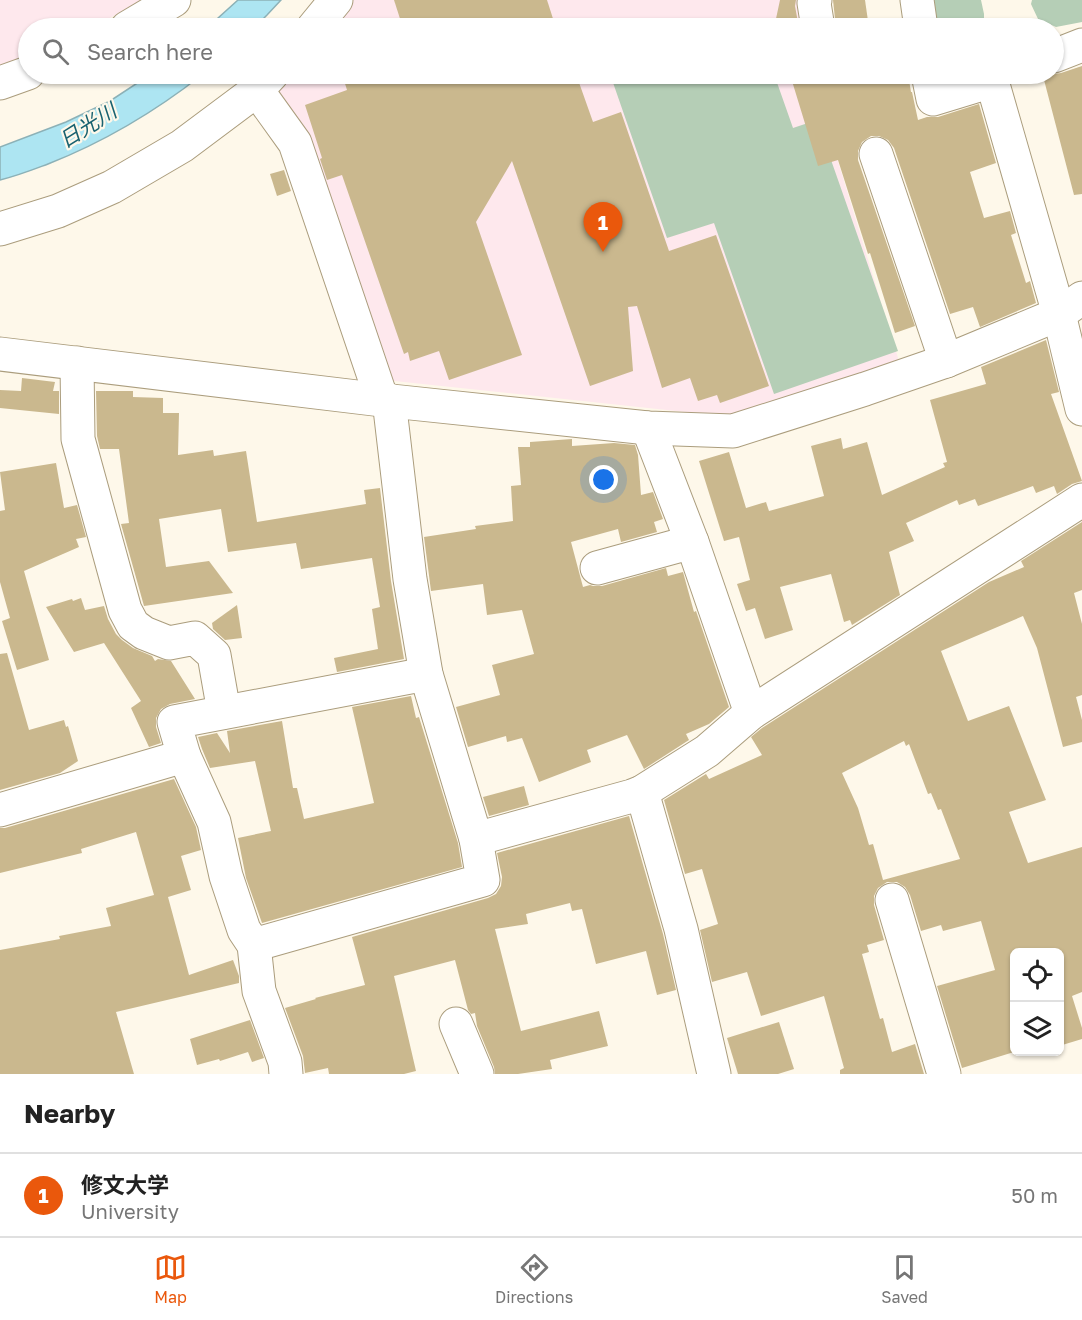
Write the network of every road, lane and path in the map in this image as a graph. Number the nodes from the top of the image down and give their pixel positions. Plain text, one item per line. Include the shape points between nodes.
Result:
1 (174, 0) edge
2 (336, 0) edge
3 (815, 0) edge
4 (917, 0) edge
5 (144, 18) edge
6 (321, 18) edge
7 (816, 18) edge
8 (920, 18) edge
9 (1082, 45) edge
10 (1064, 52) edge
11 (18, 77) edge
12 (0, 84) edge
13 (262, 84) edge
14 (266, 84) edge
15 (930, 84) edge
16 (979, 84) edge
17 (1003, 84) edge
18 (876, 154) dead end
19 (0, 229) edge
20 (1070, 306) edge
21 (0, 354) edge
22 (946, 361) junction
23 (77, 363) junction
24 (386, 400) junction
25 (1082, 410) edge
26 (648, 428) junction
27 (1082, 500) edge
28 (692, 542) junction
29 (597, 568) dead end
30 (426, 675) junction
31 (224, 712) junction
32 (751, 714) junction
33 (184, 756) junction
34 (642, 792) junction
35 (0, 810) edge
36 (476, 839) junction
37 (892, 900) dead end
38 (254, 945) junction
39 (456, 1024) dead end
40 (286, 1074) edge
41 (477, 1074) edge
42 (714, 1074) edge
43 (944, 1074) edge

1 - 5 street
2 - 6 street
3 - 7 street
4 - 8 street
9 - 10 street
11 - 12 street
13 - 19 street via 182,146 112,187 58,211
14 - 24 street via 295,142
15 - 16 street via 933,99
17 - 20 street
18 - 22 street
20 - 22 street
20 - 25 street
21 - 23 street
22 - 26 street via 732,430
23 - 24 street
23 - 31 street via 78,439 125,610 133,625 144,633 169,643 195,638 214,655
24 - 26 street
24 - 30 street
26 - 28 street
27 - 32 street
28 - 29 street
28 - 32 street
30 - 31 street
30 - 36 street
31 - 33 street via 174,722
32 - 34 street via 707,751
33 - 35 street
33 - 38 street via 214,822 226,876 244,930
34 - 36 street
34 - 42 street via 681,928
36 - 38 street via 483,880
37 - 43 street
38 - 40 street via 259,991
39 - 41 street

